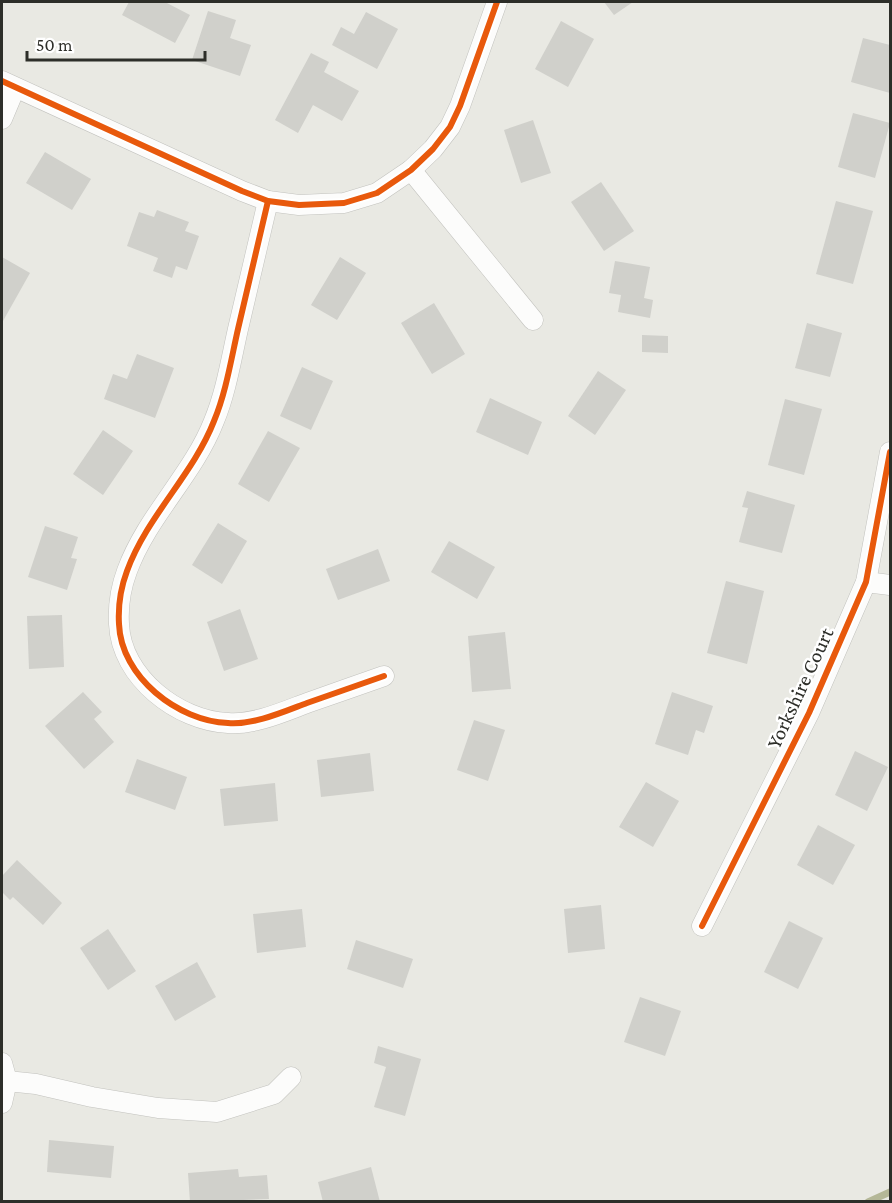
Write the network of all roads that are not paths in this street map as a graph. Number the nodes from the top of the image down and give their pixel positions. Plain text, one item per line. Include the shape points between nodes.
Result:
1 (497, 2) edge
2 (8, 85) edge
3 (2, 119) edge
4 (411, 170) junction
5 (268, 201) junction
6 (532, 320) dead end
7 (891, 452) edge
8 (866, 582) junction
9 (891, 585) edge
10 (384, 676) dead end
11 (702, 926) dead end
12 (4, 1072) edge
13 (291, 1077) dead end
14 (2, 1103) edge

1 - 4 street via 450,127
2 - 3 street
2 - 5 street
4 - 5 street via 377,193 344,203 299,205
4 - 6 street
5 - 10 street via 214,422 127,571 118,626 134,668 156,693 181,710 205,719 229,723 253,720
7 - 8 street, Yorkshire Court
8 - 9 street
8 - 11 street, Yorkshire Court via 809,713
12 - 13 street via 92,1097 158,1108 218,1112 274,1094
12 - 14 street

